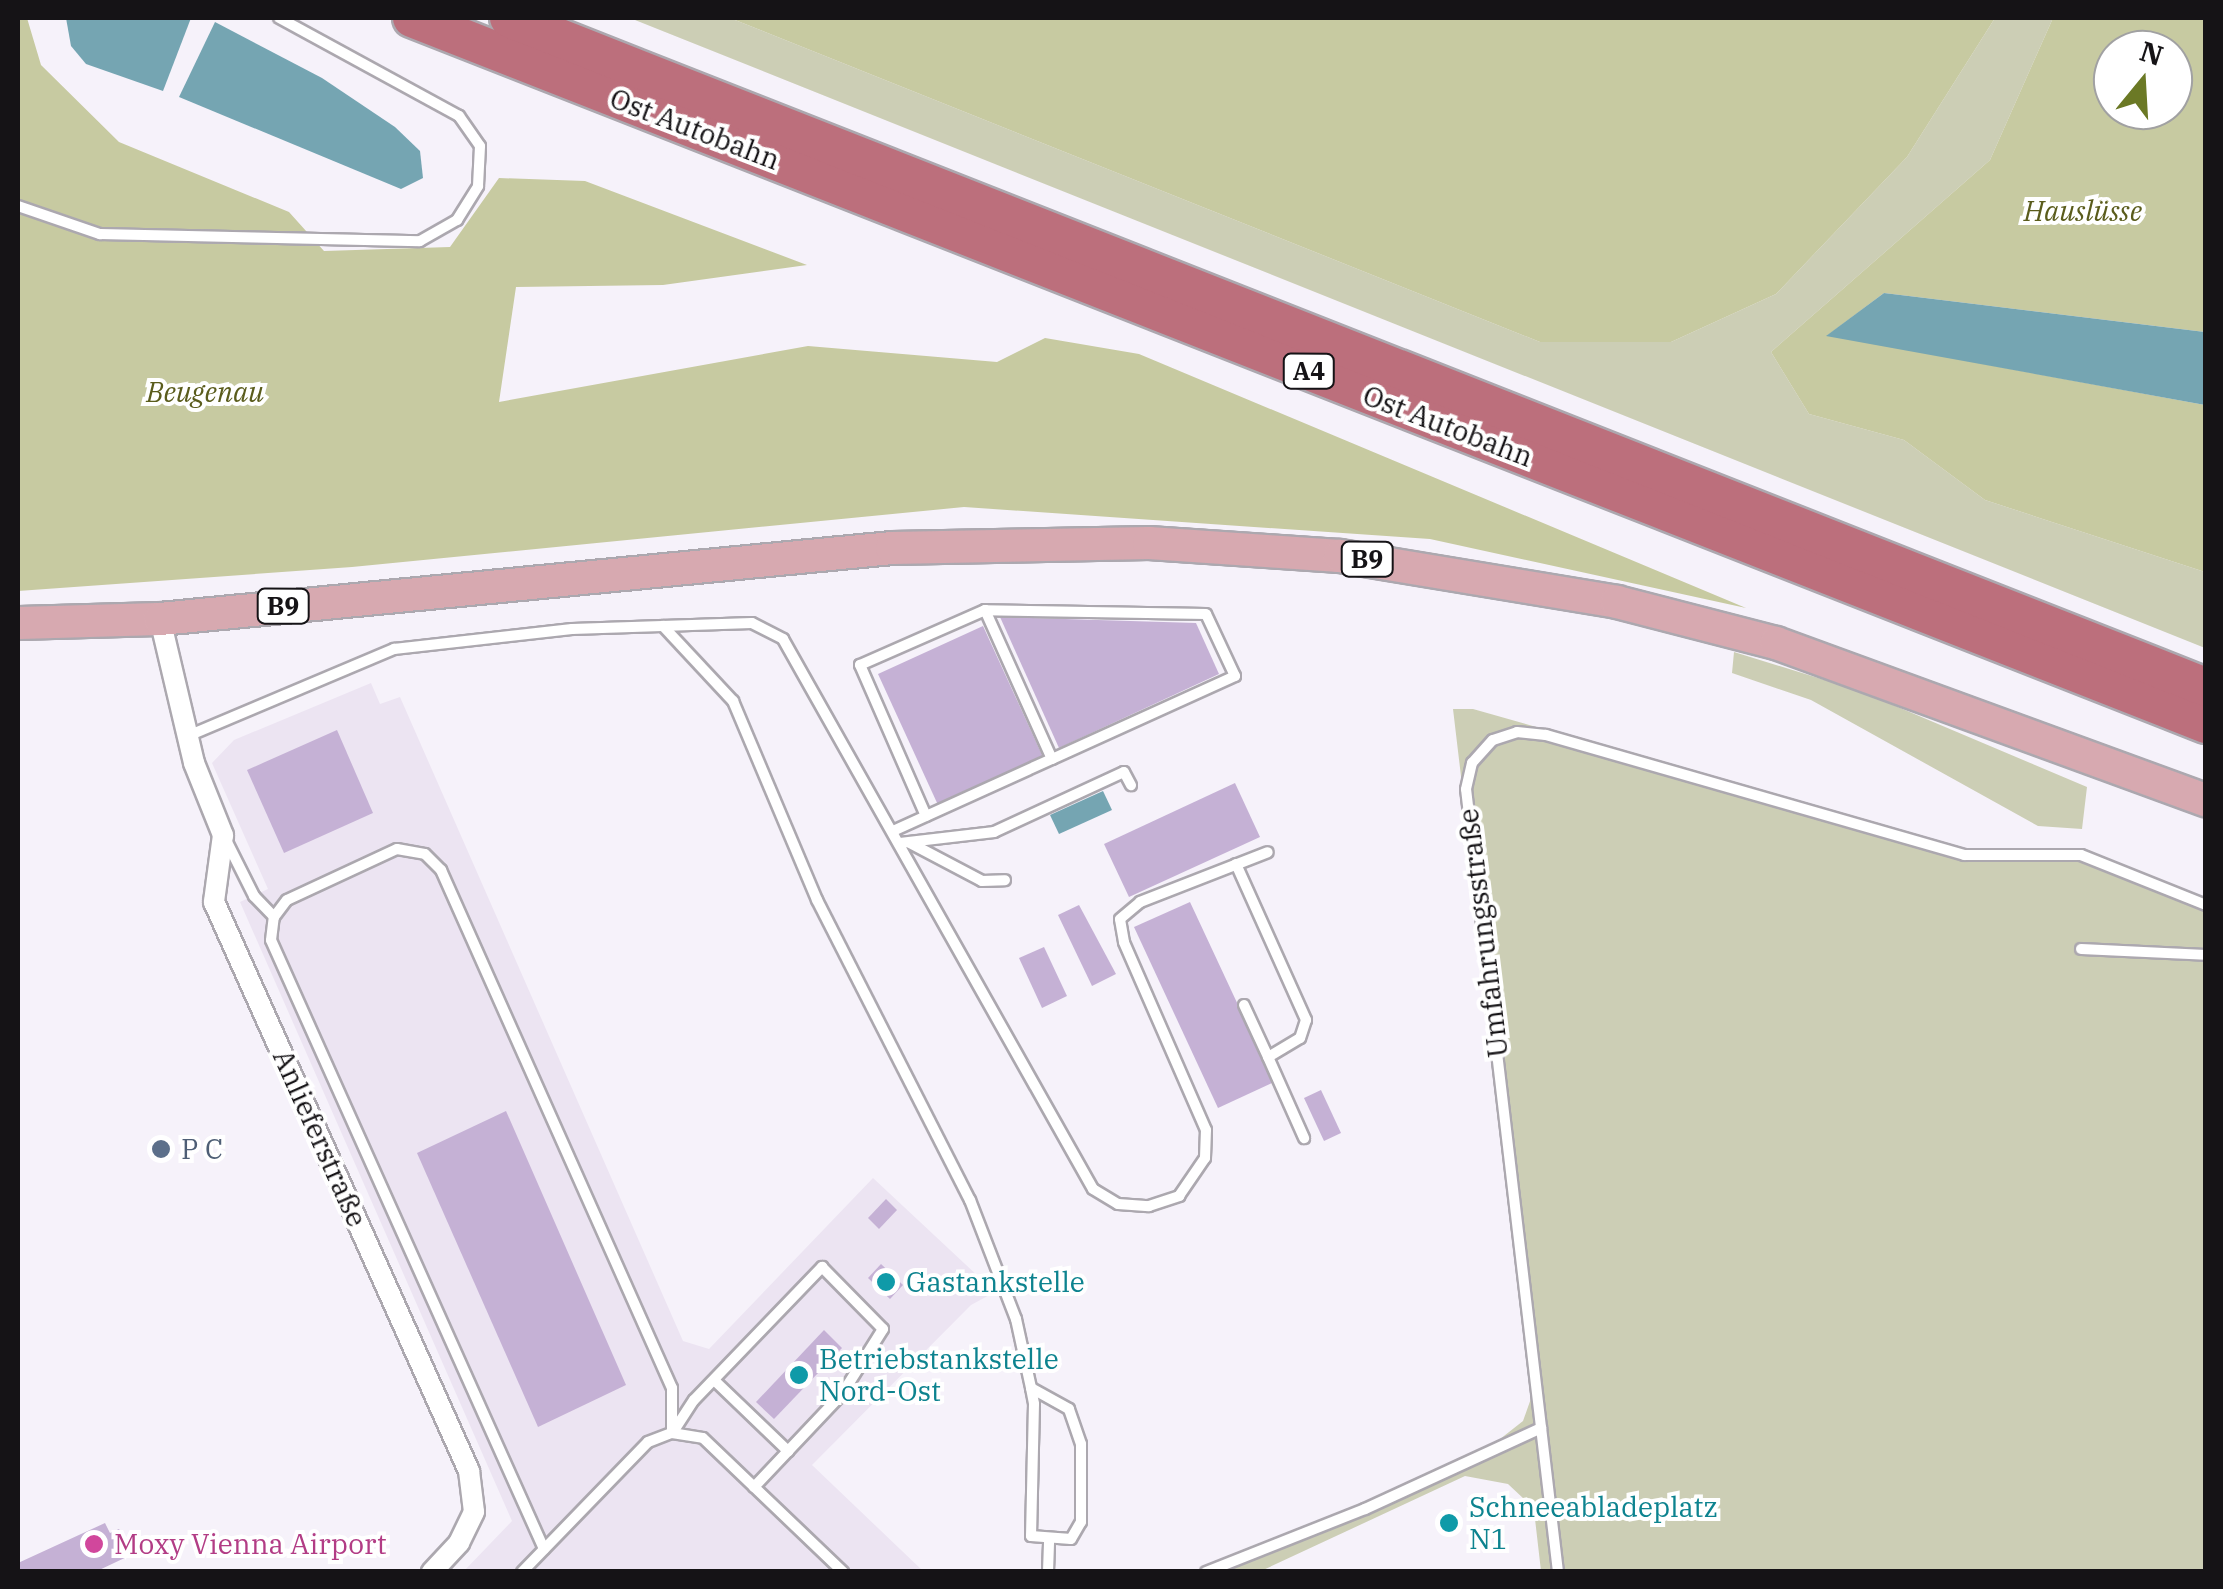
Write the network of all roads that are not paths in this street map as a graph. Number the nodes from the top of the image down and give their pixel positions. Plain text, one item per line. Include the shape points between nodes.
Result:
1 (279, 18) edge
2 (412, 18) edge
3 (509, 18) edge
4 (18, 206) edge
5 (985, 610) junction
6 (160, 618) junction
7 (18, 623) edge
8 (662, 625) junction
9 (2206, 687) edge
10 (2206, 724) edge
11 (188, 736) junction
12 (1052, 759) junction
13 (1131, 784) dead end
14 (2206, 800) edge
15 (926, 816) junction
16 (894, 831) junction
17 (224, 835) junction
18 (905, 842) junction
19 (1268, 852) dead end
20 (1236, 864) junction
21 (1005, 880) dead end
22 (2206, 905) edge
23 (274, 916) junction
24 (2081, 949) dead end
25 (2206, 955) edge
26 (1244, 1005) dead end
27 (1268, 1058) junction
28 (1304, 1138) dead end
29 (714, 1380) junction
30 (1031, 1388) junction
31 (1541, 1428) junction
32 (672, 1433) junction
33 (788, 1451) junction
34 (754, 1486) junction
35 (1049, 1541) junction
36 (544, 1548) junction
37 (432, 1572) edge
38 (522, 1572) edge
39 (843, 1572) edge
40 (1048, 1572) edge
41 (1206, 1572) edge
42 (1558, 1572) edge

1 - 4 lane via 459,116 480,146 478,186 457,220 420,241 100,234
2 - 10 highway, Ost Autobahn / A4
3 - 9 highway, Ost Autobahn / A4
5 - 12 lane
5 - 12 lane via 1196,611 1206,614 1236,676
5 - 15 lane via 860,665
6 - 7 main road, B9
6 - 11 street, Anlieferstraße
6 - 14 main road, B9 via 892,548 1149,543 1340,556 1464,572 1745,635 1962,707
8 - 11 lane via 394,649
8 - 16 lane via 752,623 783,639
8 - 30 lane via 733,700 817,900 970,1200 1016,1319
11 - 17 street, Anlieferstraße
12 - 15 lane
13 - 18 lane via 1124,772 994,832
15 - 16 lane
16 - 18 lane
17 - 23 lane via 254,896
17 - 37 street, Anlieferstraße via 214,902 469,1471 474,1512 460,1543
18 - 20 lane via 1093,1189 1118,1204 1148,1206 1178,1196 1205,1158 1206,1130 1120,919 1140,902
18 - 21 lane via 982,881
19 - 20 lane
20 - 27 lane via 1306,1020 1300,1038
22 - 31 lane, Umfahrungsstraße via 2080,855 1964,855 1546,736 1517,732 1493,740 1472,763 1466,789
23 - 32 lane via 287,900 397,849 424,854 442,870 672,1388
23 - 36 lane via 271,940
24 - 25 lane
26 - 27 lane
27 - 28 lane
29 - 32 lane
29 - 33 lane
29 - 33 lane via 822,1267 883,1329 842,1394
30 - 35 lane via 1031,1536
30 - 35 lane via 1069,1409 1082,1444 1082,1522 1070,1539
31 - 41 lane
31 - 42 lane, Umfahrungsstraße
32 - 34 lane via 703,1438
32 - 36 lane via 648,1442
33 - 34 lane
34 - 39 lane
35 - 40 lane
36 - 38 lane

